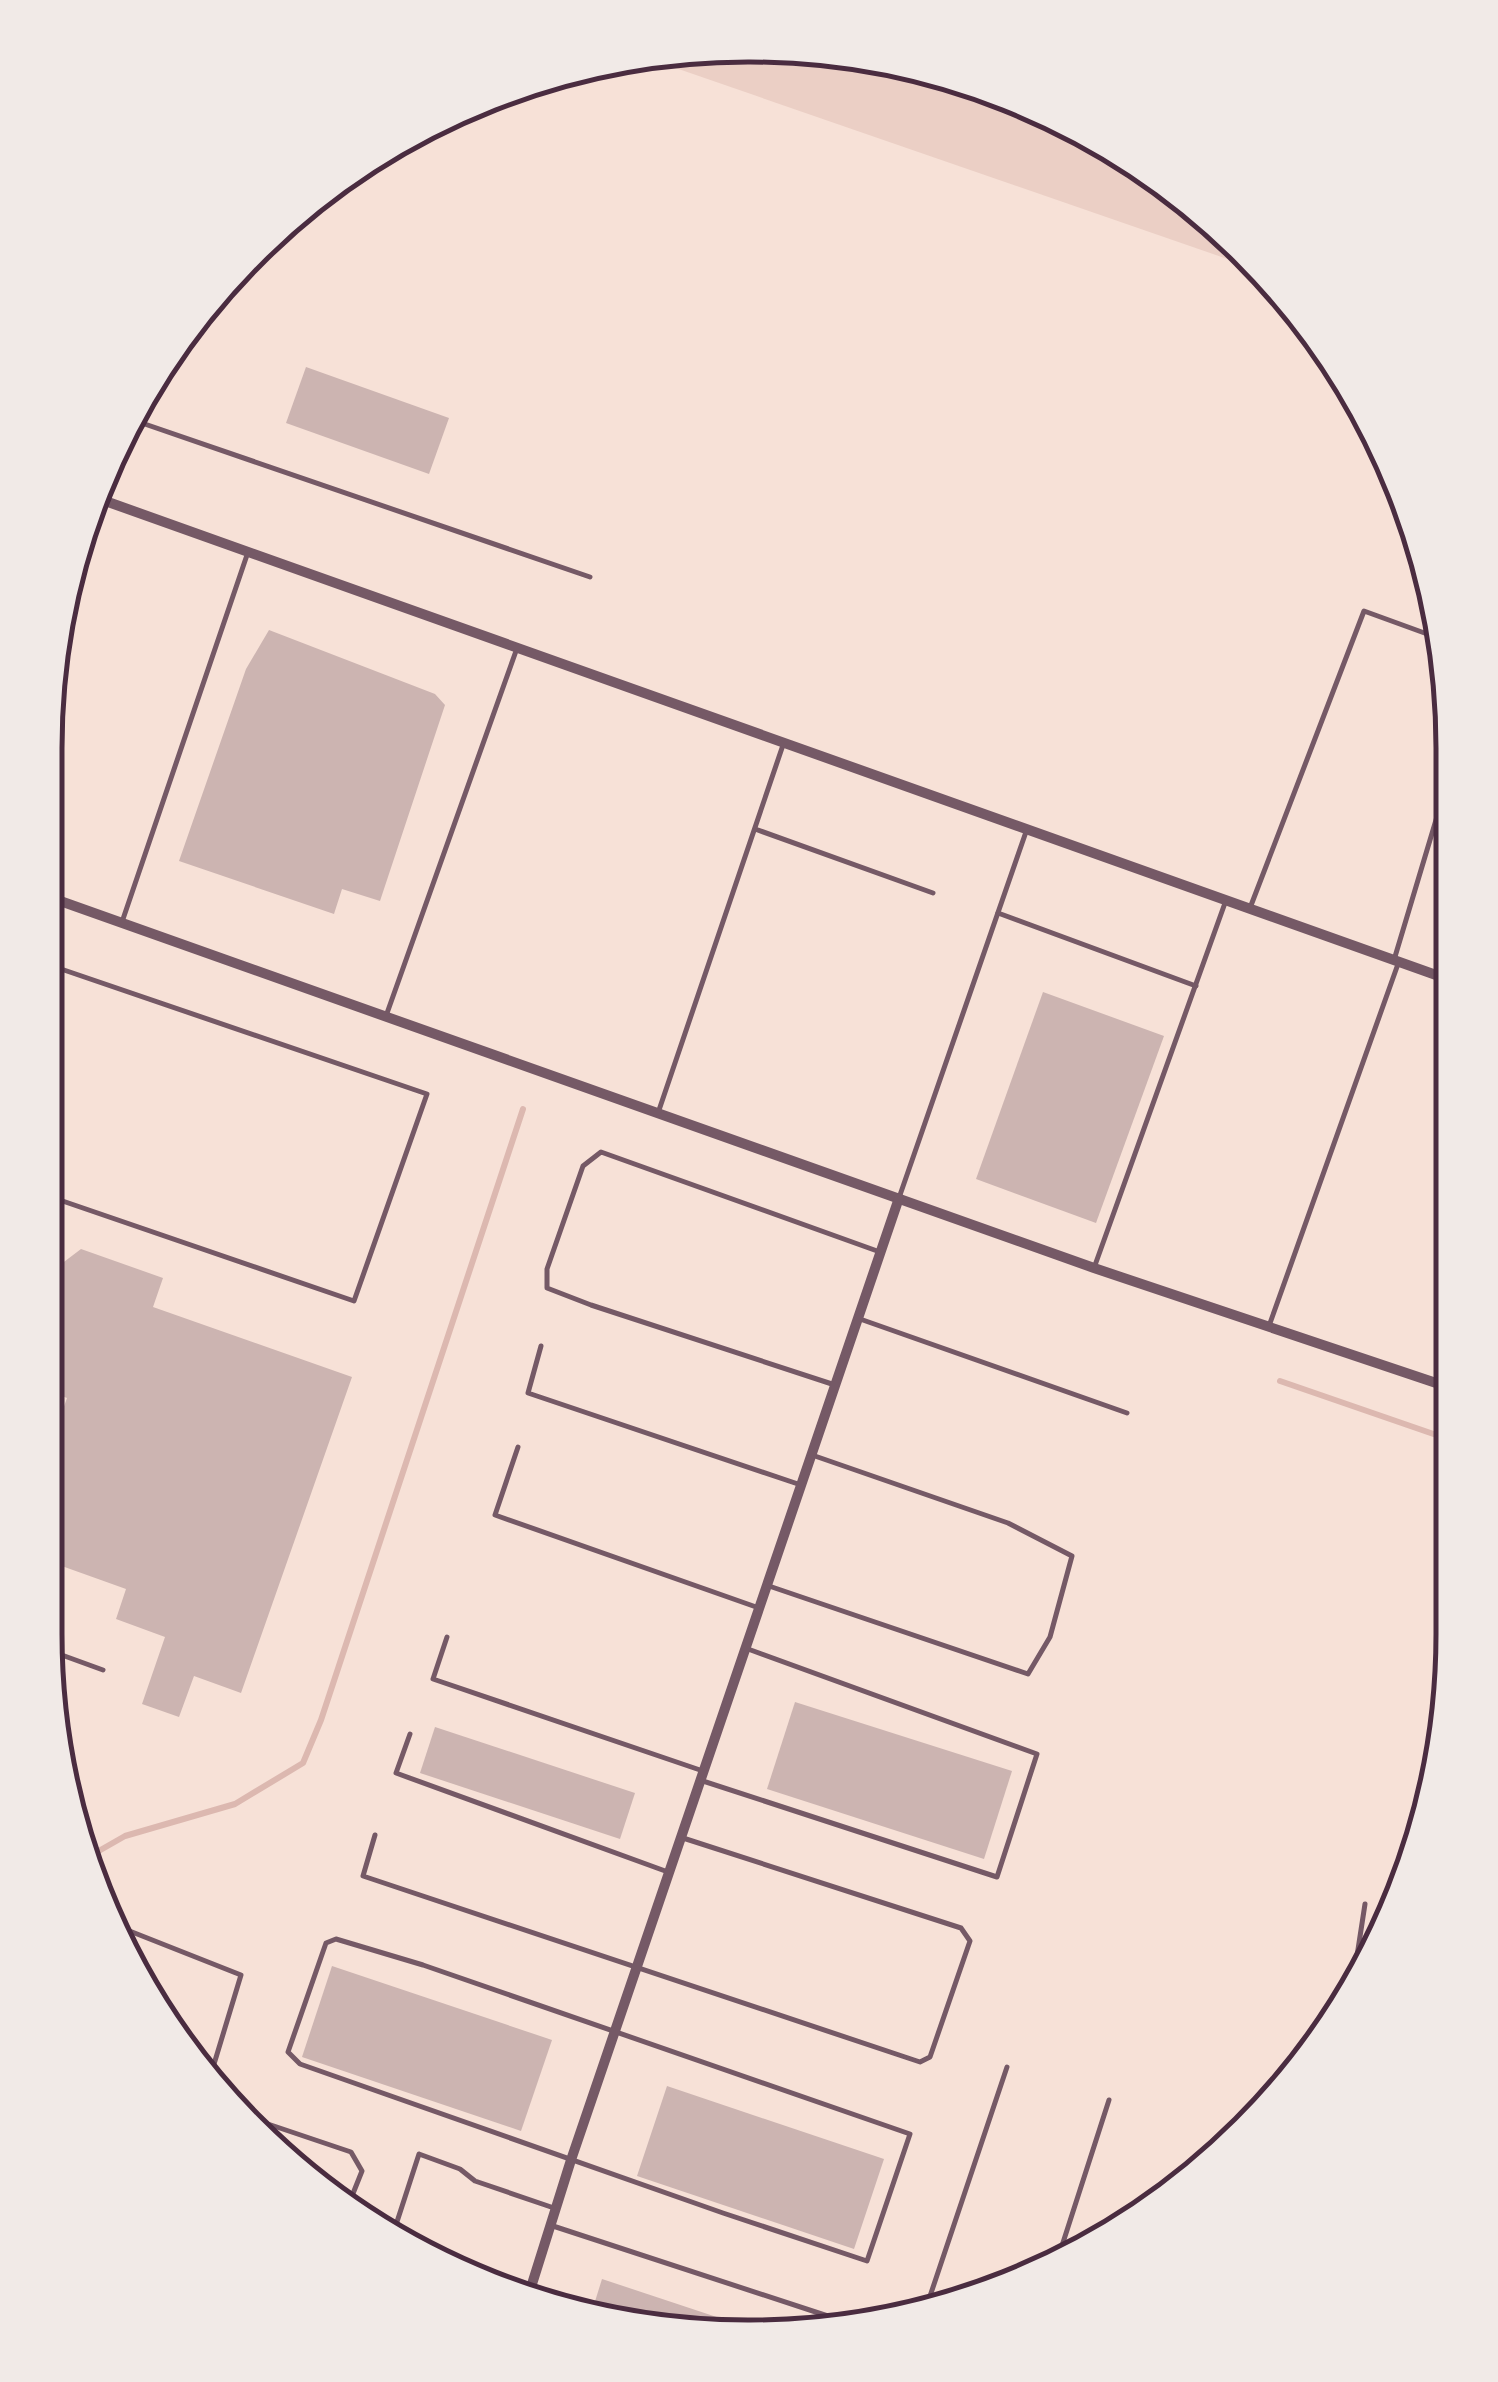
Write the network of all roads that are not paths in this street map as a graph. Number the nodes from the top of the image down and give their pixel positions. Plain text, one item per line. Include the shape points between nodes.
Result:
1 (144, 424) edge
2 (109, 503) edge
3 (248, 552) junction
4 (590, 577) dead end
5 (1425, 633) edge
6 (517, 648) junction
7 (784, 742) junction
8 (1436, 822) edge
9 (754, 828) junction
10 (1028, 829) junction
11 (933, 893) dead end
12 (62, 900) edge
13 (1226, 900) junction
14 (1250, 908) junction
15 (998, 913) junction
16 (122, 922) junction
17 (1396, 960) junction
18 (62, 970) edge
19 (1436, 975) edge
20 (1196, 986) junction
21 (386, 1016) junction
22 (658, 1113) junction
23 (898, 1198) junction
24 (62, 1201) edge
25 (880, 1252) junction
26 (1094, 1268) junction
27 (858, 1318) junction
28 (1269, 1326) junction
29 (542, 1346) dead end
30 (1436, 1383) edge
31 (835, 1385) junction
32 (1128, 1413) dead end
33 (518, 1448) dead end
34 (811, 1455) junction
35 (801, 1485) junction
36 (767, 1585) junction
37 (759, 1608) junction
38 (447, 1637) dead end
39 (745, 1648) junction
40 (63, 1655) edge
41 (103, 1670) dead end
42 (410, 1734) dead end
43 (702, 1776) junction
44 (374, 1835) dead end
45 (680, 1837) junction
46 (668, 1872) junction
47 (1365, 1904) dead end
48 (130, 1931) edge
49 (1359, 1949) edge
50 (636, 1966) junction
51 (614, 2032) junction
52 (214, 2063) edge
53 (1007, 2067) dead end
54 (1109, 2100) dead end
55 (272, 2126) edge
56 (570, 2160) junction
57 (353, 2193) edge
58 (554, 2208) junction
59 (397, 2222) edge
60 (549, 2224) junction
61 (1063, 2244) edge
62 (531, 2284) edge
63 (930, 2295) edge
64 (823, 2315) edge

1 - 4 lane
2 - 3 street
3 - 6 street
3 - 16 lane
5 - 14 lane via 1364,611
6 - 7 street
6 - 21 lane
7 - 9 lane
7 - 10 street
8 - 17 lane
9 - 11 lane
9 - 22 lane
10 - 13 street
10 - 15 lane
12 - 16 street
13 - 14 street
13 - 20 lane
14 - 17 street
15 - 20 lane
15 - 23 lane
16 - 21 street
17 - 19 street
17 - 28 lane
18 - 24 lane via 427,1094 354,1302
20 - 26 lane
21 - 22 street
22 - 23 street
23 - 25 street
23 - 26 street
25 - 27 street
25 - 31 lane via 600,1152 583,1166 547,1269 547,1288
26 - 28 street
27 - 31 street
27 - 32 lane
28 - 30 street
29 - 35 lane via 528,1393
31 - 34 street
33 - 37 lane via 495,1515
34 - 35 street
34 - 36 lane via 1008,1523 1072,1556 1050,1638 1028,1674
35 - 36 street
36 - 37 street
37 - 39 street
38 - 43 lane via 433,1678
39 - 43 street
39 - 43 lane via 1036,1754 997,1877
40 - 41 lane
42 - 46 lane via 396,1772
43 - 45 street
44 - 50 lane via 363,1876
45 - 46 street
45 - 50 lane via 961,1928 970,1941 936,2041 920,2062
46 - 50 street
47 - 49 lane
48 - 52 lane via 241,1975
50 - 51 street
51 - 56 street
51 - 56 lane via 336,1939 326,1943 319,1961 288,2052 300,2064
51 - 56 lane via 910,2134 867,2261
53 - 63 lane
54 - 61 lane
55 - 57 lane via 351,2152 362,2171
56 - 58 street
58 - 59 lane via 419,2154
58 - 60 street
60 - 62 street
60 - 64 lane

